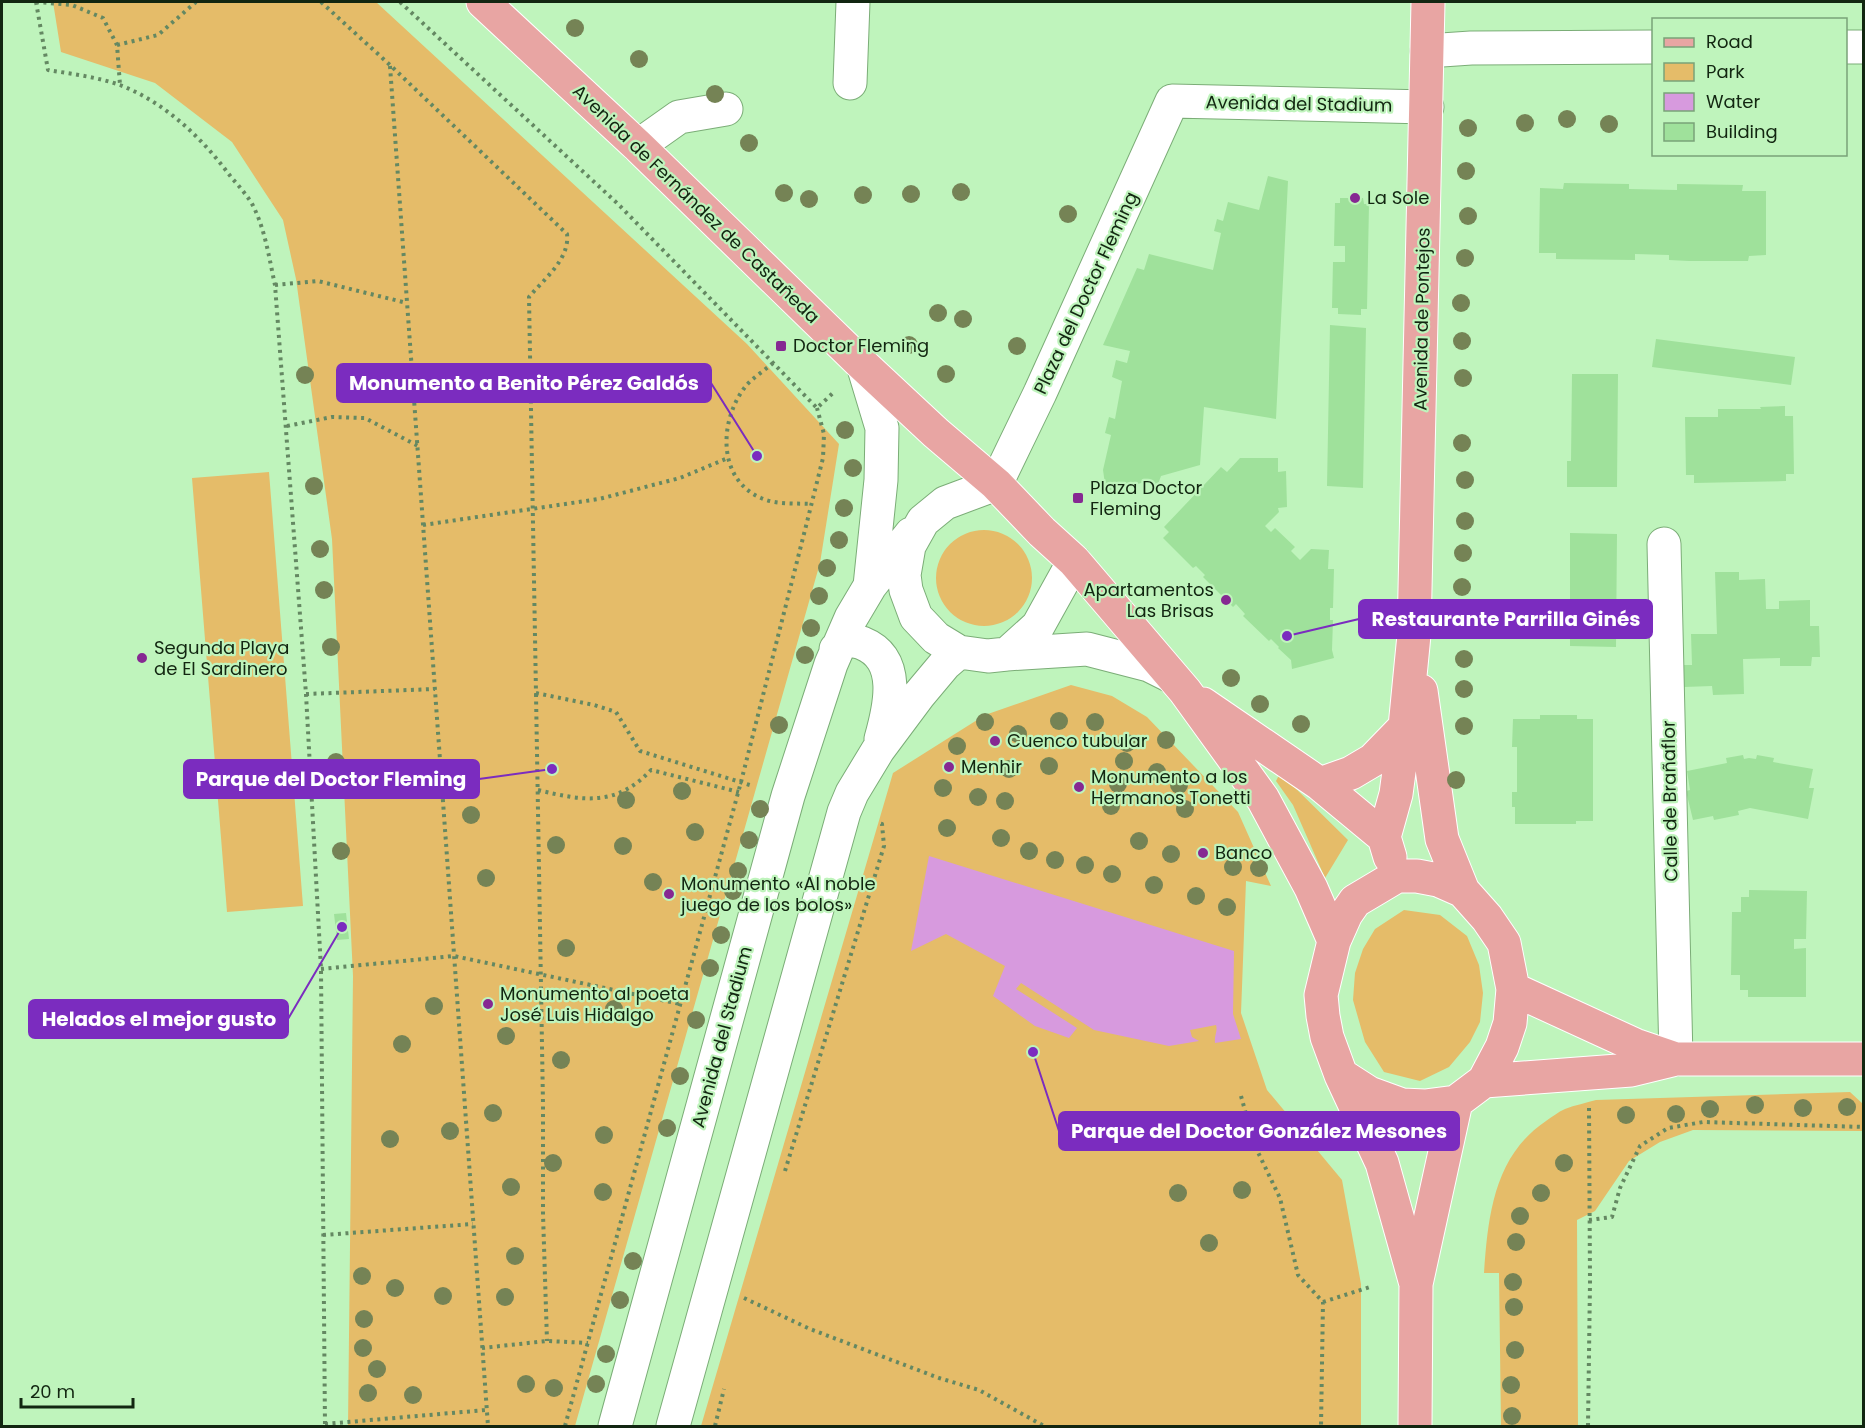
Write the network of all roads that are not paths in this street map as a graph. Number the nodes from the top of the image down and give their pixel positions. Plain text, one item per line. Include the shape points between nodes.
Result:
1 (483, 2) edge
2 (1428, 2) edge
3 (853, 3) edge
4 (1652, 47) edge
5 (1847, 47) edge
6 (1863, 47) edge
7 (1427, 51) junction
8 (850, 83) dead end
9 (1172, 101) joint
10 (1427, 107) junction
11 (726, 109) dead end
12 (638, 146) junction
13 (863, 365) junction
14 (996, 484) junction
15 (923, 521) junction
16 (1664, 544) dead end
17 (1074, 561) junction
18 (870, 586) junction
19 (1414, 636) junction
20 (836, 650) junction
21 (959, 652) junction
22 (1007, 654) junction
23 (1178, 683) junction
24 (1405, 727) junction
25 (878, 750) junction
26 (1320, 784) junction
27 (1384, 837) junction
28 (1397, 876) junction
29 (1463, 891) junction
30 (1334, 940) junction
31 (1514, 989) junction
32 (1676, 1059) junction
33 (1863, 1059) edge
34 (1341, 1075) junction
35 (1484, 1081) junction
36 (1456, 1102) junction
37 (1416, 1284) junction
38 (615, 1426) edge
39 (674, 1426) edge
40 (1415, 1426) edge

1 - 12 main road, Avenida de Fernández de Castañeda
2 - 7 main road, Avenida de Pontejos
3 - 8 street
4 - 7 street
5 - 6 street
7 - 10 main road, Avenida de Pontejos
9 - 10 street, Avenida del Stadium
9 - 14 street, Plaza del Doctor Fleming
10 - 19 main road, Avenida de Pontejos
11 - 12 street via 679,117
12 - 13 main road, Avenida de Fernández de Castañeda
13 - 14 main road, Avenida de Fernández de Castañeda
13 - 18 street, Avenida del Stadium via 882,428
14 - 15 street, Avenida del Stadium via 945,503
14 - 17 main road, Avenida de Fernández de Castañeda
15 - 18 street, Avenida del Stadium
15 - 21 street, Avenida del Stadium via 909,546 904,575 906,590 916,617 936,638
16 - 32 street, Calle de Brañaflor
17 - 22 street via 1038,626
17 - 23 main road, Avenida de Fernández de Castañeda
18 - 20 street, Avenida del Stadium
19 - 24 main road, Avenida de Pontejos
19 - 29 main road, Avenida de Pontejos via 1442,839
20 - 25 street via 847,642 863,643 886,663 890,703
20 - 38 street, Avenida del Stadium via 789,796
21 - 22 street, Avenida del Stadium
21 - 25 street via 919,695
22 - 23 street, Avenida del Stadium via 1087,649 1149,665
23 - 26 main road
23 - 30 main road via 1263,799
24 - 26 main road via 1373,760
24 - 27 main road, Avenida de Pontejos via 1396,794
25 - 39 street via 844,812
26 - 27 main road
27 - 28 main road
28 - 29 main road via 1438,880
28 - 30 main road via 1355,901
29 - 31 main road via 1504,943
30 - 34 main road via 1321,995 1327,1037
31 - 32 main road via 1635,1045
31 - 35 main road via 1502,1047
32 - 33 main road
32 - 35 main road via 1631,1070
34 - 36 main road via 1369,1093 1402,1105
34 - 37 main road via 1382,1163
35 - 36 main road
36 - 37 main road
37 - 40 main road

